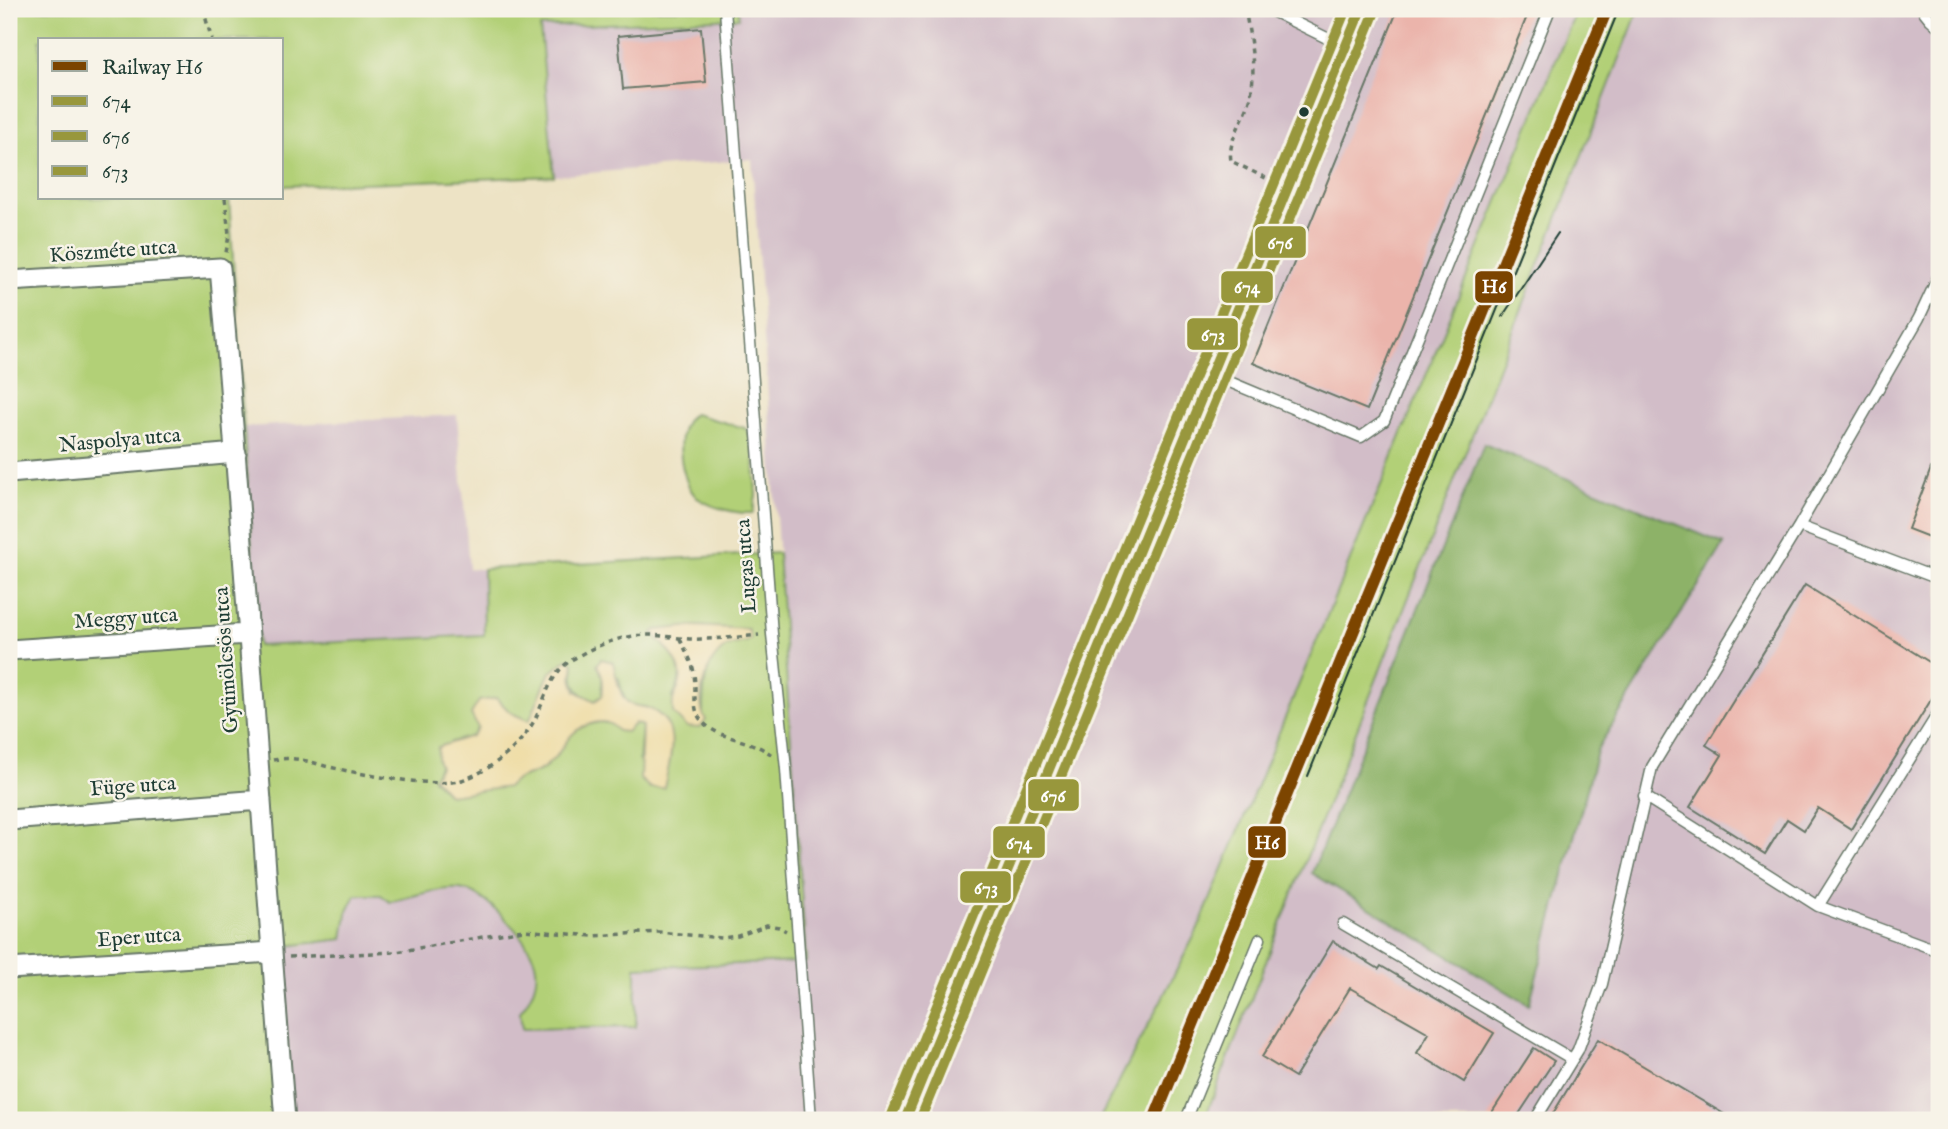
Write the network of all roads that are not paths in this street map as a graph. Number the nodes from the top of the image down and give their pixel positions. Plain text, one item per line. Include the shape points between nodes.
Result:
1 (725, 9) edge
2 (1268, 9) edge
3 (1361, 9) edge
4 (1550, 9) edge
5 (1922, 9) edge
6 (1939, 27) edge
7 (1345, 47) junction
8 (220, 268) joint
9 (1939, 275) edge
10 (9, 281) edge
11 (1211, 374) junction
12 (236, 453) junction
13 (9, 473) edge
14 (1799, 526) junction
15 (1939, 579) edge
16 (247, 634) junction
17 (9, 650) edge
18 (1939, 712) edge
19 (1644, 796) junction
20 (261, 800) junction
21 (9, 820) edge
22 (1818, 906) junction
23 (1343, 924) dead end
24 (1259, 939) dead end
25 (1939, 951) edge
26 (272, 954) junction
27 (9, 969) edge
28 (1572, 1059) junction
29 (285, 1120) edge
30 (811, 1120) edge
31 (905, 1120) edge
32 (1186, 1120) edge
33 (1535, 1120) edge

1 - 30 lane, Lugas utca
2 - 7 lane
3 - 7 street
4 - 11 lane via 1384,421 1361,437
5 - 6 lane
7 - 11 street
8 - 10 street, Köszméte utca
8 - 12 street, Gyümölcsös utca
9 - 14 lane
11 - 31 street
12 - 13 street, Naspolya utca
12 - 16 street, Gyümölcsös utca
14 - 15 lane
14 - 19 lane via 1652,767
16 - 17 street, Meggy utca
16 - 20 street, Gyümölcsös utca
18 - 22 lane
19 - 22 lane
19 - 28 lane via 1602,984
20 - 21 street, Füge utca
20 - 26 street, Gyümölcsös utca
22 - 25 lane
23 - 28 lane
24 - 32 lane
26 - 27 street, Eper utca
26 - 29 street, Gyümölcsös utca
28 - 33 lane

